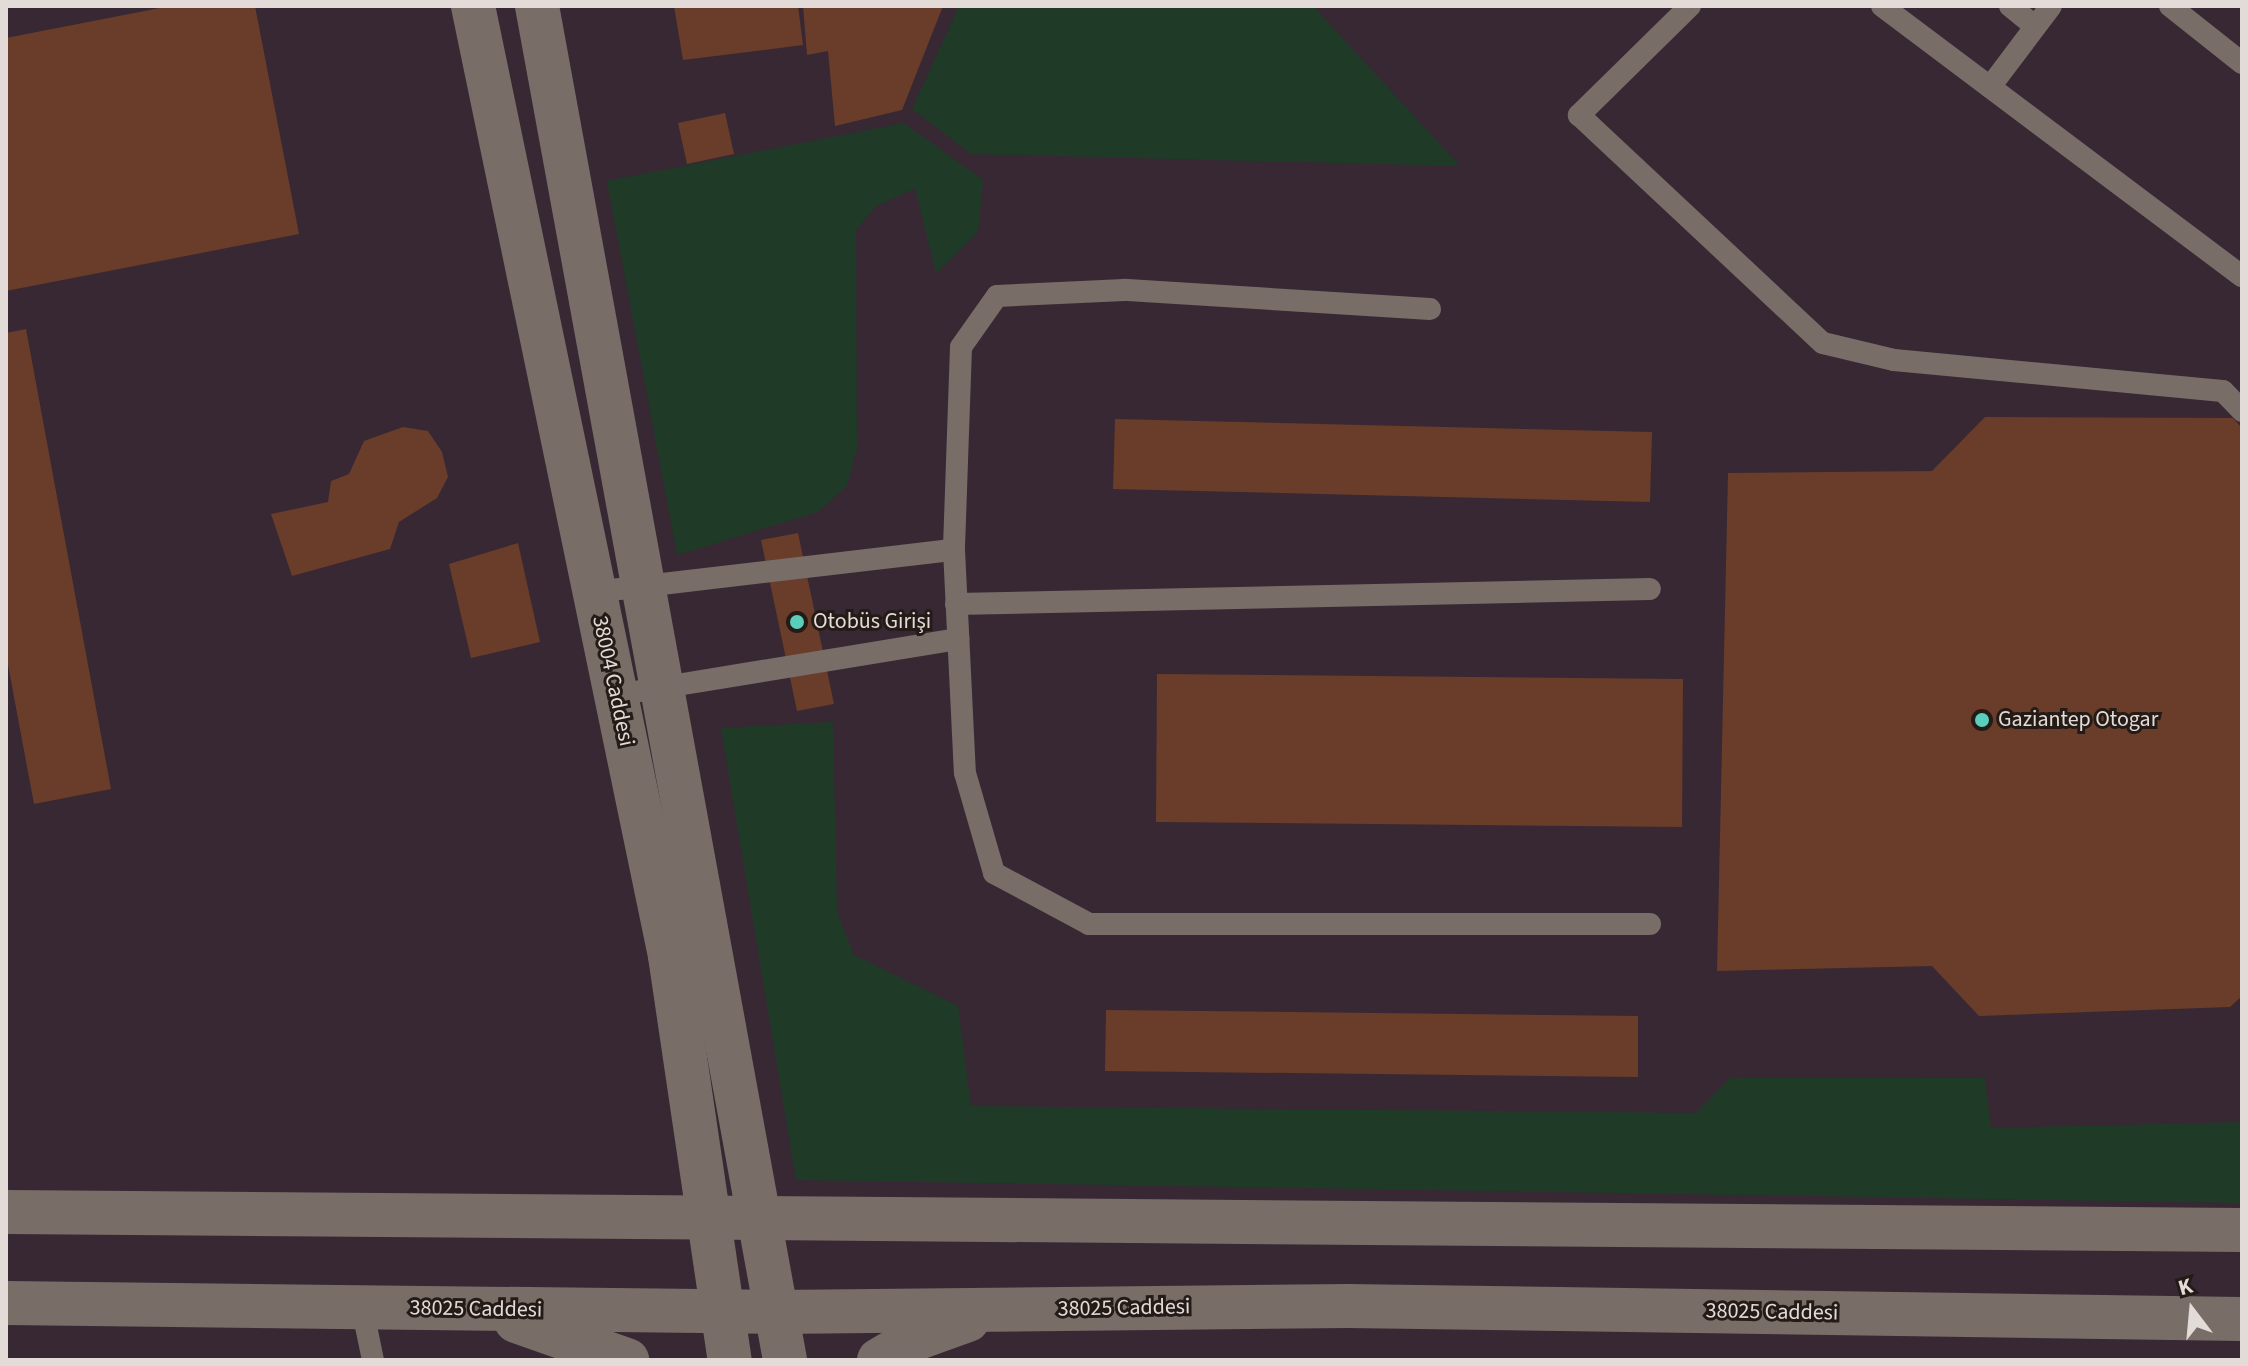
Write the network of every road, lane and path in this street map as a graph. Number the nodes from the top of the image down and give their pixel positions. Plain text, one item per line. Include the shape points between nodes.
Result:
1 (473, 6) edge
2 (537, 6) edge
3 (1690, 6) edge
4 (1882, 6) edge
5 (2010, 6) edge
6 (2051, 6) edge
7 (2170, 6) edge
8 (2035, 26) junction
9 (2242, 63) edge
10 (1990, 87) junction
11 (2242, 276) edge
12 (1430, 309) dead end
13 (2242, 411) edge
14 (954, 550) junction
15 (643, 589) junction
16 (1650, 589) dead end
17 (594, 592) junction
18 (956, 604) junction
19 (958, 639) junction
20 (662, 683) junction
21 (616, 695) junction
22 (1650, 924) dead end
23 (6, 1212) edge
24 (711, 1216) junction
25 (760, 1216) junction
26 (2242, 1230) edge
27 (6, 1303) edge
28 (362, 1307) junction
29 (480, 1309) junction
30 (996, 1310) junction
31 (721, 1311) junction
32 (776, 1312) junction
33 (2242, 1319) edge
34 (373, 1360) edge
35 (627, 1360) edge
36 (730, 1360) edge
37 (785, 1360) edge
38 (879, 1360) edge

1 - 17 main road, 38004 Caddesi
2 - 15 main road, 38004 Caddesi
3 - 13 lane via 1579,115 1823,343 1894,360 2223,391
4 - 10 lane
5 - 8 lane
6 - 8 lane
7 - 9 lane
8 - 10 lane
10 - 11 lane
12 - 14 lane via 1124,290 997,296 961,347
14 - 15 lane
14 - 18 lane
15 - 17 lane
15 - 20 main road, 38004 Caddesi
16 - 18 lane
17 - 21 main road, 38004 Caddesi
18 - 19 lane
19 - 20 lane
19 - 22 lane via 965,773 994,873 1089,924
20 - 21 lane
20 - 25 main road, 38004 Caddesi
21 - 24 main road, 38004 Caddesi via 670,956
23 - 24 main road
24 - 25 main road
24 - 31 main road, 38004 Caddesi
25 - 26 main road
25 - 32 main road, 38004 Caddesi
27 - 28 main road, 38025 Caddesi
28 - 29 main road, 38025 Caddesi
28 - 34 lane
29 - 31 main road, 38025 Caddesi
29 - 35 main road
30 - 32 main road, 38025 Caddesi
30 - 33 main road, 38025 Caddesi via 1348,1306
30 - 38 main road via 915,1339
31 - 32 main road, 38025 Caddesi
31 - 36 main road, 38004 Caddesi
32 - 37 main road, 38004 Caddesi

